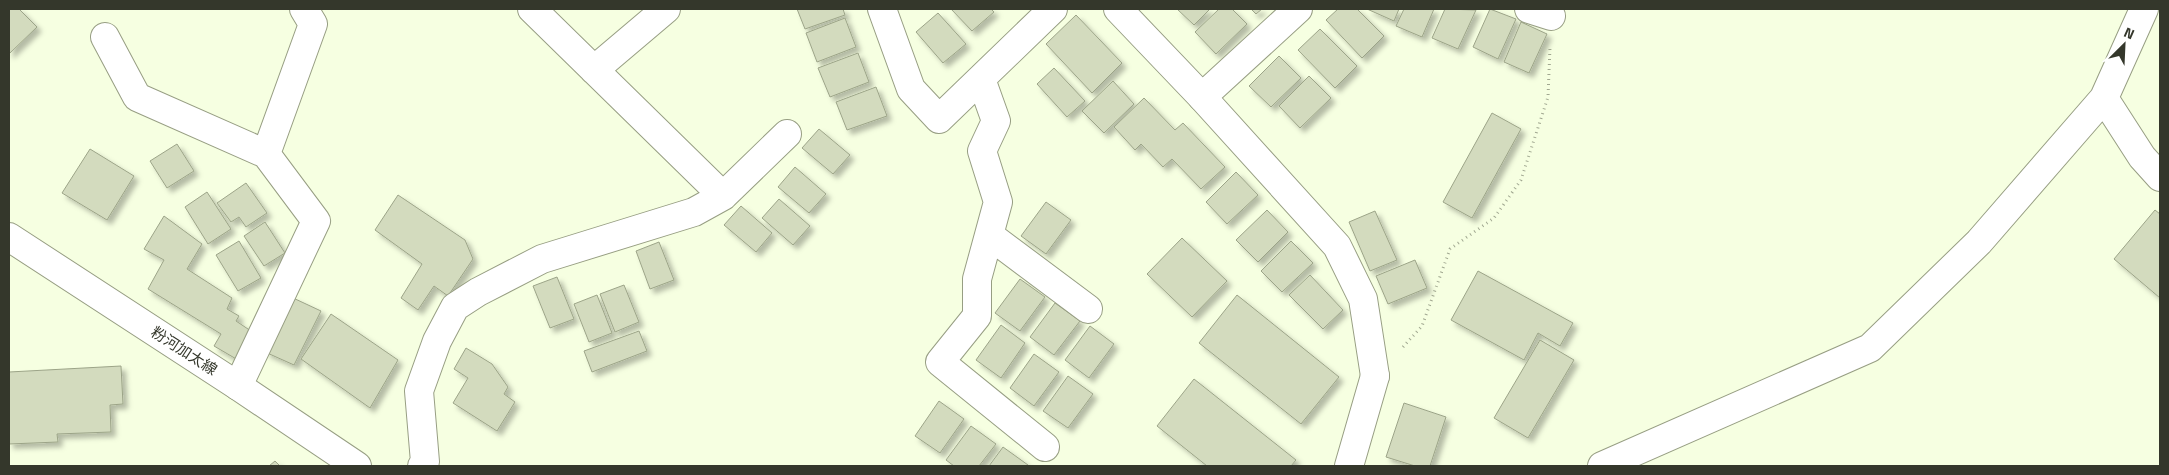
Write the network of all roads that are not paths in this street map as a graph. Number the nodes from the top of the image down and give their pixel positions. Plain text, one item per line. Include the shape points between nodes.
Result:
1 (304, 9) edge
2 (532, 9) edge
3 (666, 9) edge
4 (882, 9) edge
5 (1053, 9) edge
6 (1118, 9) edge
7 (1298, 9) edge
8 (2144, 9) edge
9 (105, 37) dead end
10 (594, 70) junction
11 (981, 79) junction
12 (1202, 97) junction
13 (2104, 98) junction
14 (788, 134) dead end
15 (266, 154) junction
16 (2160, 177) edge
17 (723, 196) junction
18 (989, 235) junction
19 (9, 238) edge
20 (1088, 309) dead end
21 (238, 386) junction
22 (1045, 447) dead end
23 (357, 466) edge
24 (422, 466) edge
25 (1349, 466) edge
26 (1602, 466) edge

1 - 15 street via 313,24
2 - 10 street
3 - 10 street
4 - 11 street via 911,89 939,119
5 - 11 street
6 - 12 street
7 - 12 street
8 - 13 street
9 - 15 street via 137,97
10 - 17 street
11 - 18 street via 996,121 982,151 998,202
12 - 25 street via 1337,246 1364,299 1375,376
13 - 16 street via 2142,157
13 - 26 street via 1979,242 1870,348
14 - 17 street
15 - 21 street via 316,221
17 - 24 street via 694,212 542,259 455,307 419,391 425,462
18 - 20 street
18 - 22 street via 977,278 977,316 940,362
19 - 21 street, 粉河加太線
21 - 23 street, 粉河加太線

